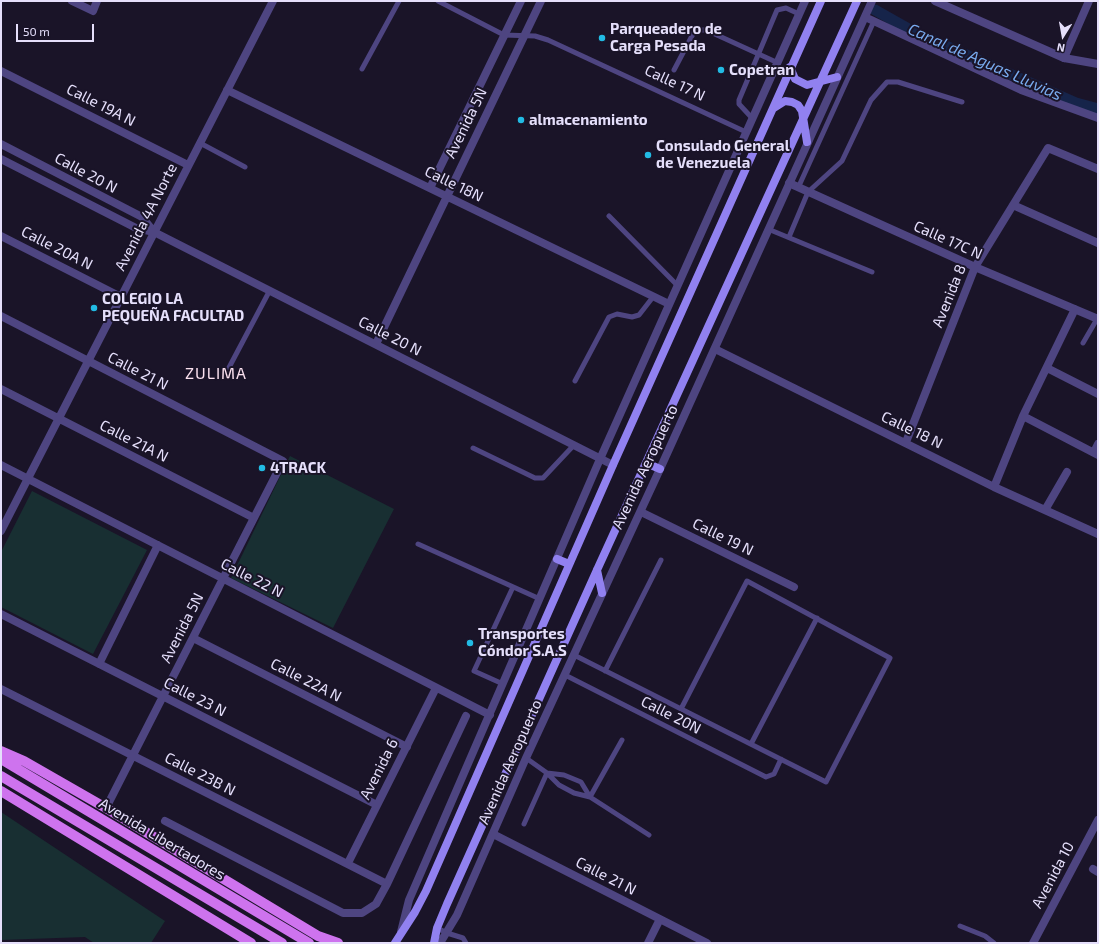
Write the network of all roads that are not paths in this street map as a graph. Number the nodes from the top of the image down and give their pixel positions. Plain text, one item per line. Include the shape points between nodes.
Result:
1 (72, 1) edge
2 (97, 1) edge
3 (273, 1) edge
4 (399, 1) edge
5 (438, 1) edge
6 (521, 1) edge
7 (541, 1) edge
8 (805, 1) edge
9 (821, 1) edge
10 (857, 1) edge
11 (872, 1) edge
12 (935, 1) edge
13 (1088, 1) edge
14 (799, 14) junction
15 (865, 17) junction
16 (874, 21) junction
17 (504, 35) junction
18 (524, 36) junction
19 (758, 54) junction
20 (1064, 58) junction
21 (776, 62) junction
22 (1098, 64) edge
23 (790, 67) junction
24 (362, 69) dead end
25 (674, 70) dead end
26 (1, 71) edge
27 (837, 77) junction
28 (819, 83) junction
29 (227, 90) junction
30 (962, 102) dead end
31 (773, 108) junction
32 (752, 118) junction
33 (803, 118) junction
34 (1098, 118) edge
35 (746, 132) junction
36 (808, 142) junction
37 (200, 143) junction
38 (1, 144) edge
39 (1, 159) edge
40 (188, 165) junction
41 (245, 167) dead end
42 (1098, 168) edge
43 (789, 183) junction
44 (430, 188) junction
45 (798, 188) junction
46 (808, 192) junction
47 (446, 196) junction
48 (1013, 205) junction
49 (609, 216) dead end
50 (768, 229) junction
51 (154, 232) junction
52 (1, 236) edge
53 (789, 237) junction
54 (1098, 243) edge
55 (975, 267) junction
56 (872, 272) dead end
57 (677, 285) junction
58 (270, 290) junction
59 (121, 297) junction
60 (653, 297) junction
61 (669, 304) junction
62 (1075, 309) junction
63 (1, 316) edge
64 (1098, 319) edge
65 (1083, 343) dead end
66 (376, 344) junction
67 (715, 349) junction
68 (88, 361) junction
69 (1047, 368) junction
70 (224, 377) dead end
71 (575, 381) dead end
72 (1, 389) edge
73 (1098, 394) edge
74 (1023, 416) junction
75 (59, 418) junction
76 (906, 442) junction
77 (1098, 444) edge
78 (574, 445) junction
79 (473, 448) dead end
80 (1096, 453) edge
81 (600, 459) junction
82 (283, 461) joint
83 (646, 463) junction
84 (1, 465) edge
85 (613, 465) junction
86 (660, 469) junction
87 (1067, 472) dead end
88 (28, 479) junction
89 (994, 487) junction
90 (1045, 510) junction
91 (640, 512) junction
92 (254, 518) junction
93 (1, 531) edge
94 (1097, 532) edge
95 (418, 544) dead end
96 (158, 545) junction
97 (557, 559) junction
98 (661, 560) dead end
99 (569, 564) junction
100 (597, 570) junction
101 (223, 578) junction
102 (513, 587) junction
103 (794, 587) dead end
104 (602, 593) junction
105 (540, 599) junction
106 (1, 614) edge
107 (817, 618) junction
108 (193, 638) junction
109 (574, 655) junction
110 (99, 664) junction
111 (605, 671) junction
112 (565, 675) junction
113 (503, 684) junction
114 (436, 688) junction
115 (1, 689) edge
116 (163, 696) junction
117 (681, 709) junction
118 (490, 715) junction
119 (466, 716) dead end
120 (622, 740) dead end
121 (751, 744) junction
122 (407, 747) junction
123 (1, 751) edge
124 (133, 755) junction
125 (526, 758) junction
126 (1, 759) edge
127 (781, 759) junction
128 (547, 773) junction
129 (1, 776) edge
130 (1, 791) edge
131 (590, 797) junction
132 (377, 805) junction
133 (106, 808) junction
134 (1098, 820) edge
135 (165, 821) dead end
136 (524, 824) dead end
137 (493, 834) junction
138 (649, 835) dead end
139 (348, 864) junction
140 (387, 884) junction
141 (660, 919) junction
142 (960, 926) dead end
143 (437, 928) junction
144 (447, 933) junction
145 (400, 935) junction
146 (250, 943) edge
147 (282, 943) edge
148 (309, 943) edge
149 (338, 943) edge
150 (395, 943) edge
151 (434, 943) edge
152 (440, 943) edge
153 (466, 943) edge
154 (648, 943) edge
155 (707, 943) edge
156 (994, 943) edge
157 (1033, 943) edge

1 - 2 street via 93,10
3 - 29 street, Avenida 4A Norte
4 - 24 lane
5 - 17 lane, Calle 17 N
6 - 17 street, Avenida 5N
7 - 18 street, Avenida 5N
8 - 14 street, Avenida Aeropuerto
9 - 23 main road, Avenida Aeropuerto
10 - 28 main road, Avenida Aeropuerto
11 - 15 street, Avenida Aeropuerto
12 - 20 street
13 - 20 street
14 - 19 lane via 786,8 777,10
14 - 21 street, Avenida Aeropuerto
15 - 16 street
15 - 27 street, Avenida Aeropuerto
16 - 34 street via 1021,90
16 - 45 lane
17 - 18 lane, Calle 17 N
17 - 44 street, Avenida 5N
18 - 35 lane, Calle 17 N via 548,40
18 - 47 street, Avenida 5N
19 - 21 lane
19 - 25 lane via 706,30 700,30 694,32
19 - 32 lane via 739,100 739,104
20 - 22 street
21 - 32 street, Avenida Aeropuerto
23 - 28 main road via 800,84
23 - 31 main road, Avenida Aeropuerto
26 - 40 street, Calle 19A N
27 - 28 main road
27 - 36 street, Avenida Aeropuerto
28 - 33 main road, Avenida Aeropuerto
29 - 37 street, Avenida 4A Norte
29 - 44 street, Calle 18N
30 - 46 lane via 898,82 887,82 871,100 842,161
31 - 33 main road via 785,101 792,102 798,105
31 - 85 main road, Avenida Aeropuerto
32 - 35 street, Avenida Aeropuerto
33 - 36 main road
33 - 83 main road, Avenida Aeropuerto
35 - 57 street, Avenida Aeropuerto
36 - 43 street, Avenida Aeropuerto
37 - 40 street, Avenida 4A Norte
37 - 41 lane
38 - 51 street, Calle 20 N via 142,217
39 - 51 street, Calle 20 N via 136,228
40 - 51 street, Avenida 4A Norte
42 - 48 street, Avenida 8 via 1048,148
43 - 45 street, Calle 17C N
43 - 50 street, Avenida Aeropuerto
44 - 47 street, Calle 18N
45 - 46 street, Calle 17C N
46 - 53 lane
46 - 55 street, Calle 17C N
47 - 60 street, Calle 18N
47 - 66 street, Avenida 5N
48 - 54 street
48 - 55 street, Avenida 8
49 - 57 lane
50 - 53 lane
50 - 67 street, Avenida Aeropuerto
51 - 58 street, Calle 20 N
51 - 59 street, Avenida 4A Norte
52 - 59 street, Calle 20A N
53 - 56 lane
55 - 62 street, Calle 17C N
55 - 76 street, Avenida 8
57 - 61 street, Avenida Aeropuerto
58 - 66 street, Calle 20 N
58 - 70 lane
59 - 68 street, Avenida 4A Norte
60 - 61 street, Calle 18N
60 - 71 lane via 639,315 632,317 617,314 609,317
61 - 81 street, Avenida Aeropuerto
62 - 64 street, Calle 17C N
62 - 69 street
63 - 68 street, Calle 21 N
64 - 65 lane
66 - 78 street, Calle 20 N
67 - 76 street, Calle 18 N
67 - 86 street, Avenida Aeropuerto
68 - 75 street, Avenida 4A Norte
68 - 82 street, Calle 21 N
69 - 73 street
69 - 74 street
72 - 75 street, Calle 21A N
74 - 80 street
74 - 89 street
75 - 88 street, Avenida 4A Norte
75 - 92 street, Calle 21A N
76 - 89 street, Calle 18 N
77 - 80 street
78 - 79 lane via 543,478 535,478
78 - 81 street, Calle 20 N
81 - 85 street, Calle 20 N
81 - 97 street, Avenida Aeropuerto
82 - 92 street, Avenida 5N
83 - 86 main road
83 - 100 main road, Avenida Aeropuerto
84 - 88 street, Calle 22 N
85 - 99 main road, Avenida Aeropuerto
86 - 91 street, Avenida Aeropuerto
87 - 90 street
88 - 93 street, Avenida 4A Norte
88 - 96 street, Calle 22 N
89 - 90 street, Calle 18 N
90 - 94 street, Calle 18 N
91 - 103 street, Calle 19 N
91 - 104 street, Avenida Aeropuerto
92 - 101 street, Avenida 5N
95 - 102 lane
96 - 101 street, Calle 22 N
96 - 110 street
97 - 99 main road
97 - 105 street, Avenida Aeropuerto
98 - 111 lane
99 - 145 main road, Avenida Aeropuerto via 426,891
100 - 104 main road
100 - 143 main road, Avenida Aeropuerto
101 - 108 street, Avenida 5N
101 - 114 street, Calle 22 N
102 - 105 lane
102 - 113 lane via 474,671
104 - 109 street, Avenida Aeropuerto
105 - 113 street, Avenida Aeropuerto
106 - 110 street, Calle 23 N
107 - 117 lane via 747,581
107 - 121 lane
107 - 127 lane via 890,658 826,782
108 - 116 street, Avenida 5N
108 - 122 street, Calle 22A N
109 - 111 lane
109 - 112 street, Avenida Aeropuerto
110 - 116 street, Calle 23 N
111 - 117 lane
112 - 125 street, Avenida Aeropuerto
112 - 127 lane, Calle 20N via 766,777 774,774
113 - 118 street, Avenida Aeropuerto
114 - 118 street, Calle 22 N
114 - 122 street, Avenida 6
115 - 124 street, Calle 23B N
116 - 124 street, Avenida 5N
116 - 132 street, Calle 23 N
117 - 121 lane
118 - 145 street, Avenida Aeropuerto via 409,900
119 - 140 street
120 - 131 lane
121 - 127 lane
122 - 132 street, Avenida 6
123 - 133 main road via 24,761
124 - 133 street, Avenida 5N
124 - 139 street, Calle 23B N
125 - 128 lane
125 - 137 street, Avenida Aeropuerto
126 - 148 main road, Avenida Libertadores
128 - 131 lane via 559,785 574,793
128 - 131 lane via 564,775 581,782
128 - 136 lane
129 - 147 main road, Avenida Libertadores
130 - 146 main road
131 - 138 lane
132 - 139 street, Avenida 6
133 - 149 main road via 318,936
134 - 157 street, Avenida 10
135 - 140 street via 343,912 362,913 376,904
137 - 141 street, Calle 21 N
137 - 144 street, Avenida Aeropuerto
139 - 140 street, Calle 23B N
141 - 154 street
141 - 155 street, Calle 21 N
142 - 156 lane via 985,936
143 - 144 lane
143 - 151 main road, Avenida Aeropuerto
144 - 152 street, Avenida Aeropuerto
144 - 153 lane via 463,938
145 - 150 main road, Avenida Aeropuerto

